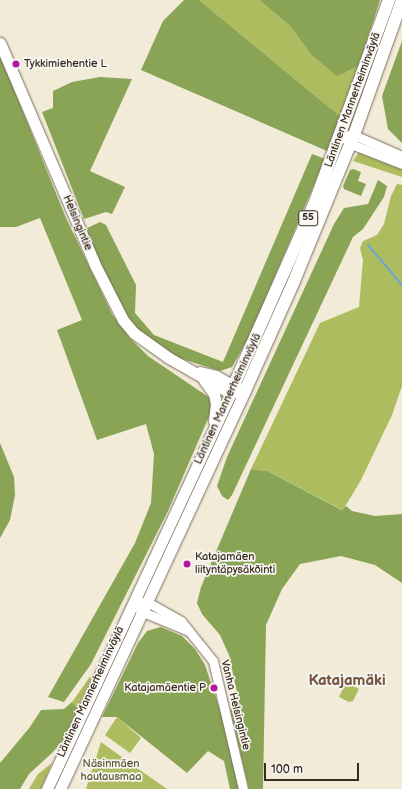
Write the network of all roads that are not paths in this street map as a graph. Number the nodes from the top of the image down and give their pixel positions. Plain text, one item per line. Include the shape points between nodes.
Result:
1 (389, 0) edge
2 (402, 0) edge
3 (0, 43) edge
4 (341, 135) junction
5 (353, 139) junction
6 (402, 156) edge
7 (402, 164) edge
8 (198, 374) junction
9 (233, 389) junction
10 (244, 393) junction
11 (212, 433) junction
12 (133, 603) junction
13 (145, 607) junction
14 (47, 789) edge
15 (60, 789) edge
16 (243, 789) edge

1 - 4 main road, Läntinen Mannerheiminväylä / 55
2 - 5 main road, Läntinen Mannerheiminväylä / 55
3 - 8 main road, Helsingintie via 95,265 120,314 134,333 148,345
4 - 5 street
4 - 9 main road, Läntinen Mannerheiminväylä / 55 via 276,293
5 - 6 street
5 - 7 street
5 - 10 main road, Läntinen Mannerheiminväylä / 55
8 - 9 main road, Helsingintie via 216,376
8 - 11 main road, Helsingintie via 214,394 216,404
9 - 10 main road, Helsingintie
9 - 11 main road, Läntinen Mannerheiminväylä
10 - 13 main road, Läntinen Mannerheiminväylä
11 - 12 main road, Läntinen Mannerheiminväylä
12 - 13 street, Vanha Helsingintie
12 - 14 main road, Läntinen Mannerheiminväylä
13 - 15 main road, Läntinen Mannerheiminväylä
13 - 16 street, Vanha Helsingintie via 192,632 213,661

